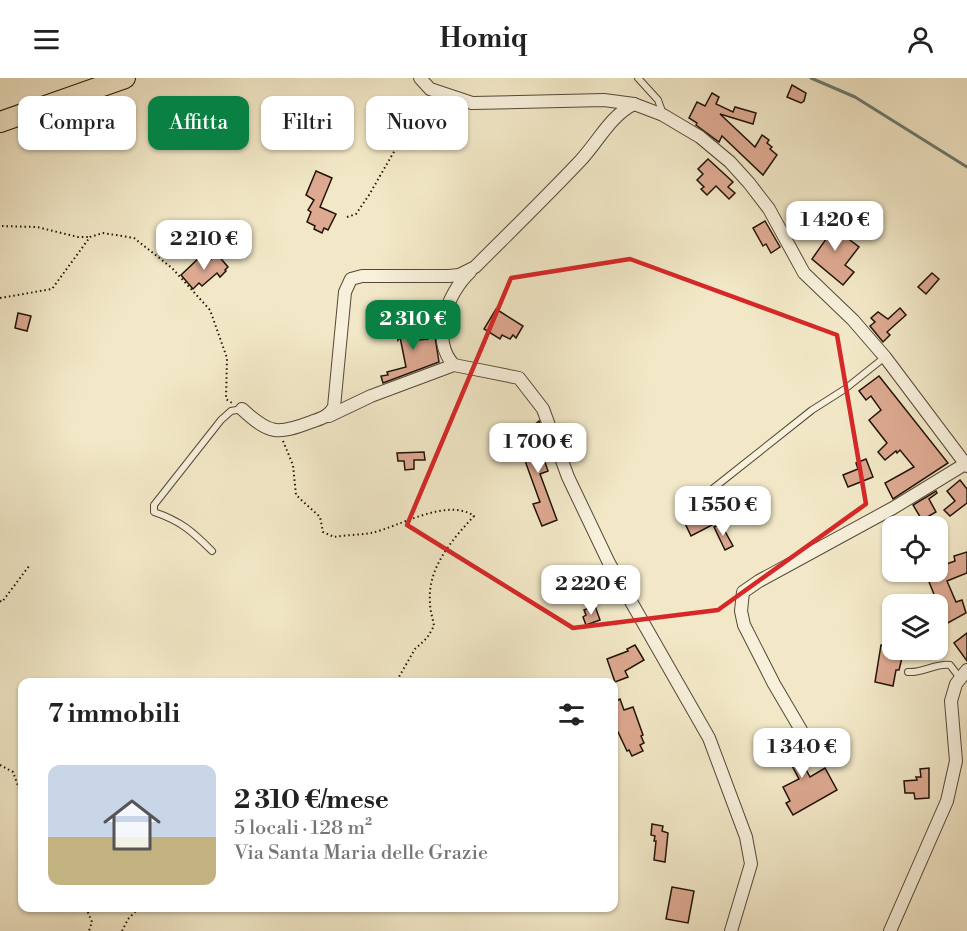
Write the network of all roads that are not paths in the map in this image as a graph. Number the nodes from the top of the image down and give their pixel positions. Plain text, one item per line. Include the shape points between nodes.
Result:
1 (125, 78) edge
2 (420, 78) edge
3 (638, 78) edge
4 (634, 104) junction
5 (663, 115) junction
6 (0, 122) edge
7 (475, 267) junction
8 (885, 357) junction
9 (454, 365) junction
10 (242, 409) joint
11 (328, 416) junction
12 (966, 465) edge
13 (701, 498) dead end
14 (212, 551) dead end
15 (908, 672) dead end
16 (965, 674) edge
17 (801, 730) dead end
18 (731, 931) edge
19 (890, 931) edge

1 - 6 main road
2 - 4 street via 430,89 472,103 604,100
3 - 5 lane via 658,100
4 - 5 street
4 - 7 street via 613,120 581,160
5 - 8 street via 700,136 730,162 769,209 804,273
7 - 9 street via 453,294 443,324 445,350
7 - 11 street via 449,276 351,279 345,292 334,407
8 - 12 street
8 - 13 lane
9 - 11 street
9 - 18 street via 519,378 543,409 568,477 609,563 709,738 746,837 751,864
10 - 11 street via 258,425 279,432
10 - 14 lane via 231,411 220,420 154,505 154,513 174,519
12 - 17 street via 743,592 744,625
15 - 16 lane via 945,664
16 - 19 street via 951,701 956,761 947,801

